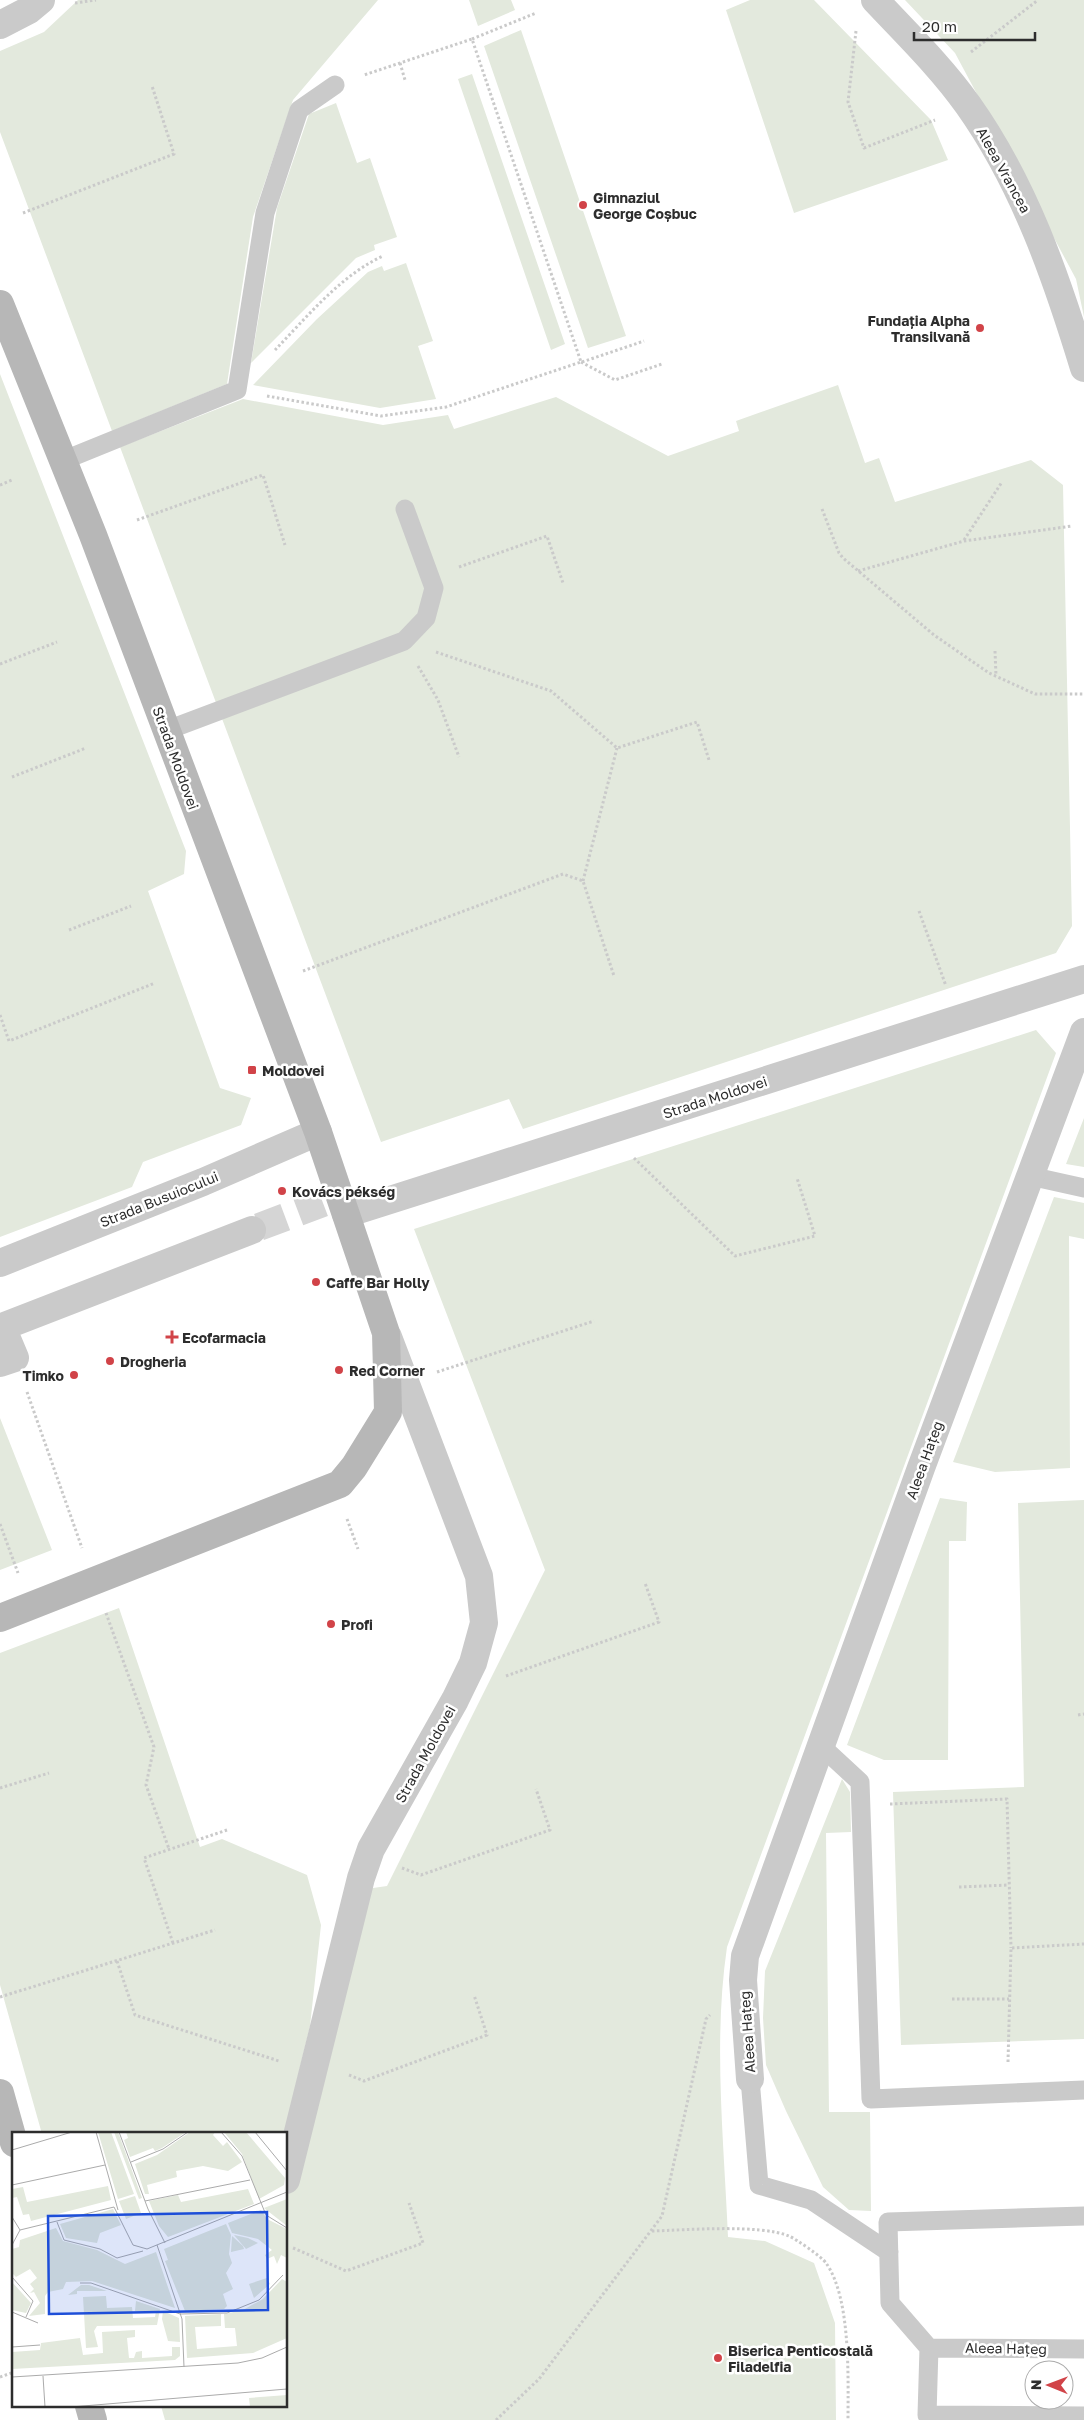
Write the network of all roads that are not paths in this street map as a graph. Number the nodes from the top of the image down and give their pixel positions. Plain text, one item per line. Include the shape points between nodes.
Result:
1 (40, 0) edge
2 (875, 0) edge
3 (0, 25) edge
4 (335, 84) road end
5 (0, 304) edge
6 (1084, 368) edge
7 (62, 461) junction
8 (405, 509) dead end
9 (165, 730) junction
10 (1084, 979) edge
11 (1084, 1032) edge
12 (318, 1132) junction
13 (1030, 1176) junction
14 (1084, 1188) edge
15 (333, 1206) junction
16 (256, 1228) tunnel mouth
17 (0, 1263) edge
18 (386, 1334) junction
19 (7, 1360) edge
20 (0, 1618) edge
21 (820, 1745) junction
22 (750, 2079) joint
23 (1084, 2090) edge
24 (0, 2092) edge
25 (12, 2136) edge
26 (288, 2172) edge
27 (1084, 2216) edge
28 (889, 2252) junction
29 (929, 2348) junction
30 (1084, 2349) edge
31 (1084, 2416) edge

1 - 3 street via 29,10
2 - 6 street, Aleea Vrancea via 940,68 969,106 1006,169 1031,217 1060,289
4 - 7 lane via 299,110 265,213 237,390
5 - 7 street, Strada Moldovei
7 - 9 street, Strada Moldovei
8 - 9 lane via 434,588 426,618 404,641
9 - 12 street, Strada Moldovei
10 - 15 street, Strada Moldovei
11 - 13 street, Aleea Hațeg
12 - 15 street, Strada Moldovei
12 - 17 street, Strada Busuiocului
13 - 14 lane
13 - 21 street, Aleea Hațeg
15 - 18 street, Strada Moldovei
16 - 19 street via 2,1327
18 - 20 street, Strada Moldovei via 388,1412 340,1484
18 - 26 street, Strada Moldovei via 478,1576 484,1623 473,1664 455,1700 371,1849
21 - 22 street, Aleea Hațeg via 745,1956 743,1980
21 - 23 lane via 860,1782 871,2098
22 - 28 lane, Aleea Hațeg via 759,2185 811,2200
24 - 25 street
27 - 28 lane via 888,2222
28 - 29 lane via 890,2303
29 - 30 lane, Aleea Hațeg
29 - 31 lane via 927,2415

